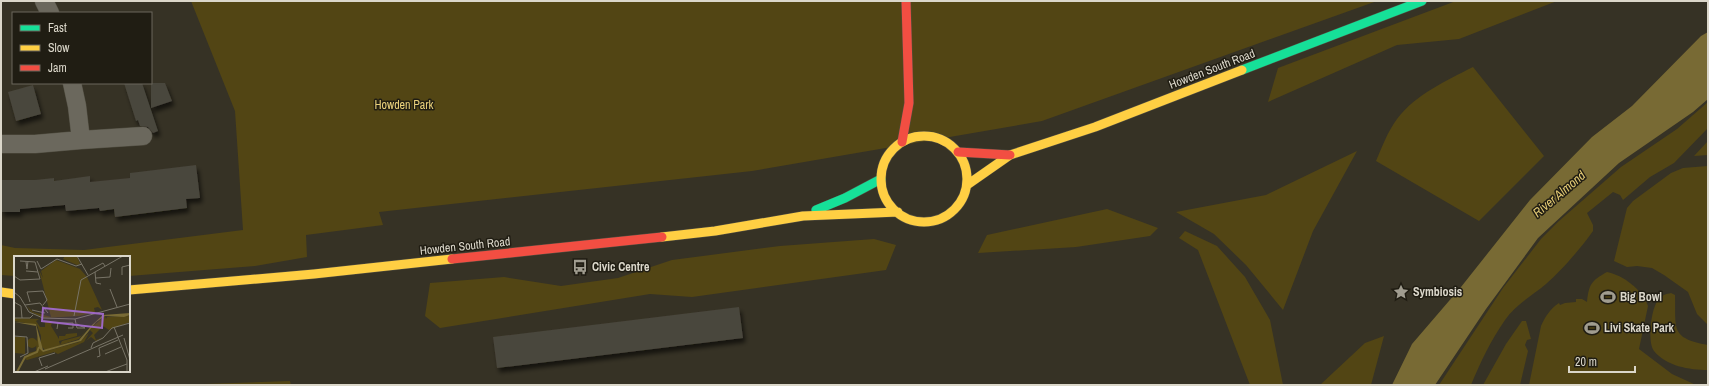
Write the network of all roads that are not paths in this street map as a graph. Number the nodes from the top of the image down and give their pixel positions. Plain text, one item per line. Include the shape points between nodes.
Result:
1 (44, 1) edge
2 (906, 1) edge
3 (1422, 1) edge
4 (50, 12) edge
5 (72, 84) edge
6 (909, 103) junction
7 (916, 116) dead end
8 (143, 136) dead end
9 (81, 140) junction
10 (902, 142) junction
11 (1, 144) edge
12 (958, 152) junction
13 (1010, 155) junction
14 (881, 179) junction
15 (967, 185) junction
16 (898, 212) junction
17 (803, 216) junction
18 (130, 290) edge
19 (1, 292) edge
20 (14, 294) edge

1 - 4 street
2 - 6 main road
3 - 13 main road, Howden South Road via 1094,127
5 - 9 street
6 - 7 main road
6 - 10 main road
8 - 9 street
9 - 11 street
10 - 12 main road via 926,132 950,144
10 - 14 main road via 887,158
12 - 13 main road, Howden South Road
12 - 15 main road via 966,168
13 - 15 main road, Howden South Road
14 - 16 main road, Howden South Road via 889,203
14 - 17 main road, Howden South Road
15 - 16 main road, Howden South Road via 962,199 943,217 919,221
16 - 17 main road, Howden South Road
17 - 18 main road, Howden South Road via 707,232 314,274
19 - 20 main road

